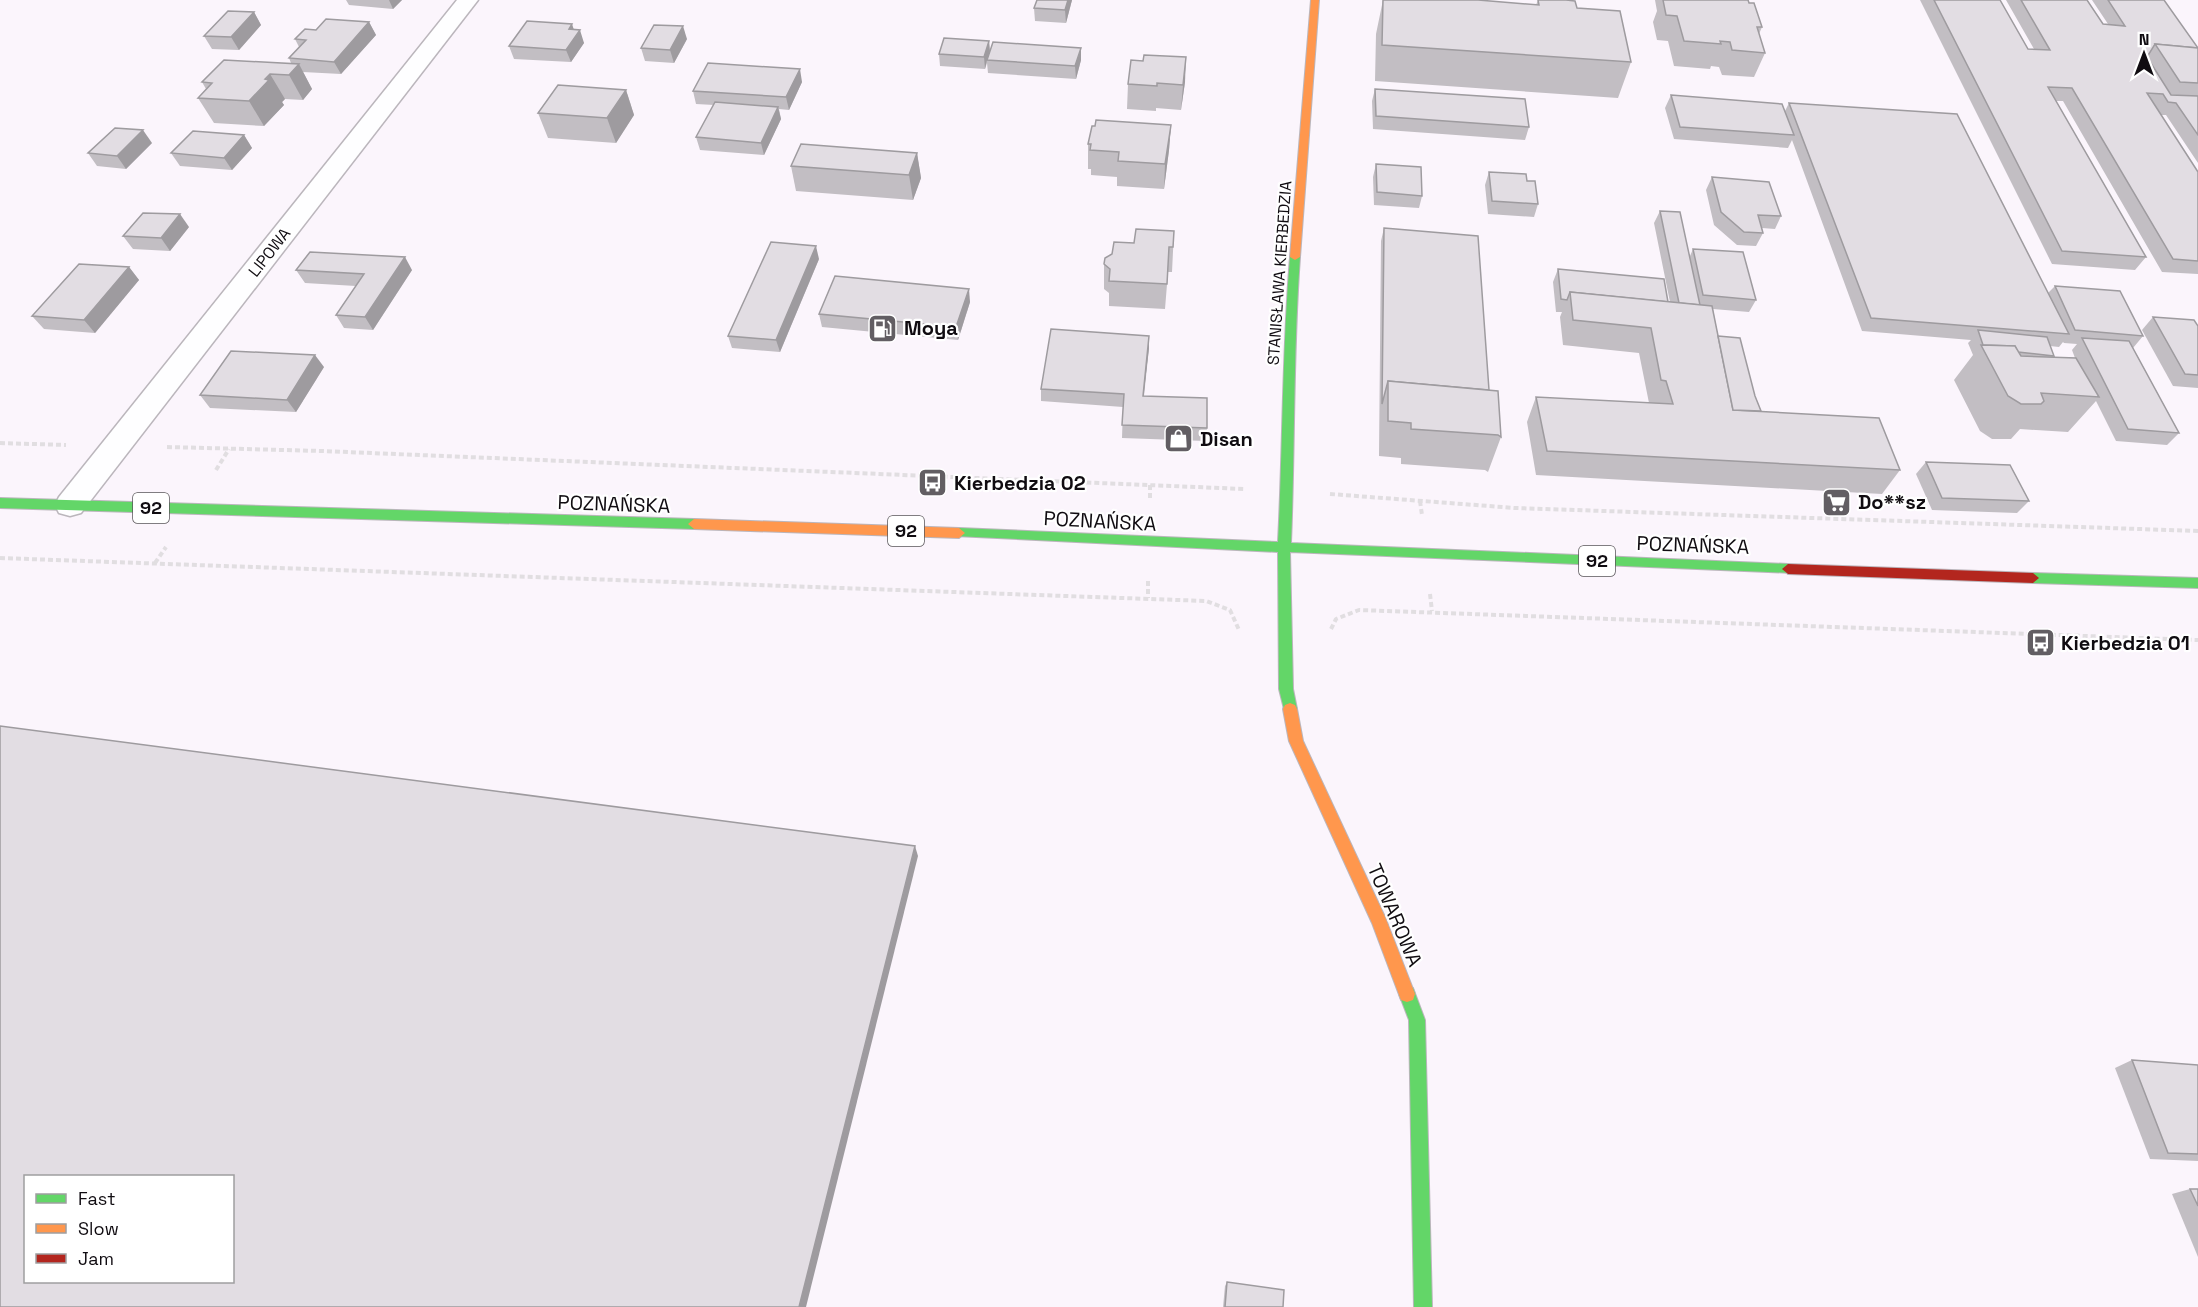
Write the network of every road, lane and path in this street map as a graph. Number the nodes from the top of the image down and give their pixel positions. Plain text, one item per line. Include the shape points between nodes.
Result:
1 (468, 0) edge
2 (1315, 0) edge
3 (0, 443) edge
4 (116, 446) junction
5 (1287, 491) junction
6 (0, 502) edge
7 (70, 505) junction
8 (2198, 531) edge
9 (1284, 549) junction
10 (0, 558) edge
11 (2198, 583) edge
12 (2198, 639) edge
13 (1283, 643) junction
14 (1424, 1307) edge

1 - 4 street, LIPOWA
2 - 5 main road, STANISŁAWA KIERBEDZIA via 1290,319
3 - 4 path
4 - 5 path
4 - 7 street, LIPOWA
5 - 8 path via 1515,508
5 - 9 main road, STANISŁAWA KIERBEDZIA
6 - 7 main road, POZNAŃSKA / 92
7 - 9 main road, POZNAŃSKA / 92 via 880,530
9 - 11 main road, POZNAŃSKA / 92
9 - 13 main road, TOWAROWA
10 - 13 path via 1206,600 1230,610 1245,643
12 - 13 path via 1359,610 1336,619 1323,645
13 - 14 main road, TOWAROWA via 1286,689 1296,741 1379,922 1417,1020

